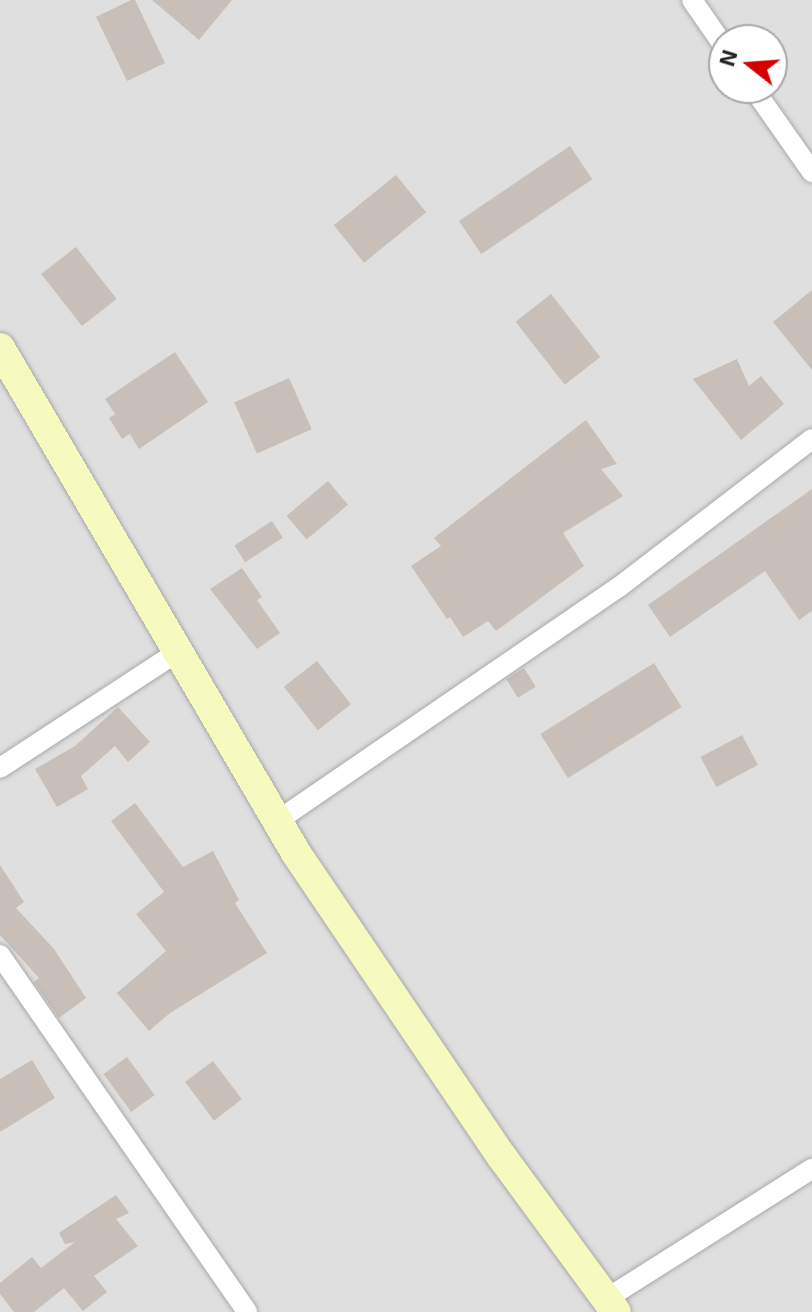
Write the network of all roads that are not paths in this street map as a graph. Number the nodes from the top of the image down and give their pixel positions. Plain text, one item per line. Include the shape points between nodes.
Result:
1 (692, 0) edge
2 (709, 24) edge
3 (764, 104) edge
4 (812, 172) edge
5 (0, 348) edge
6 (812, 439) edge
7 (179, 651) junction
8 (0, 768) edge
9 (277, 821) junction
10 (0, 955) edge
11 (812, 1169) edge
12 (611, 1306) edge
13 (247, 1312) edge

1 - 2 street
3 - 4 street
5 - 7 main road
6 - 9 street via 619,587
7 - 8 street
7 - 9 main road
9 - 12 main road via 502,1157
10 - 13 street
11 - 12 street

